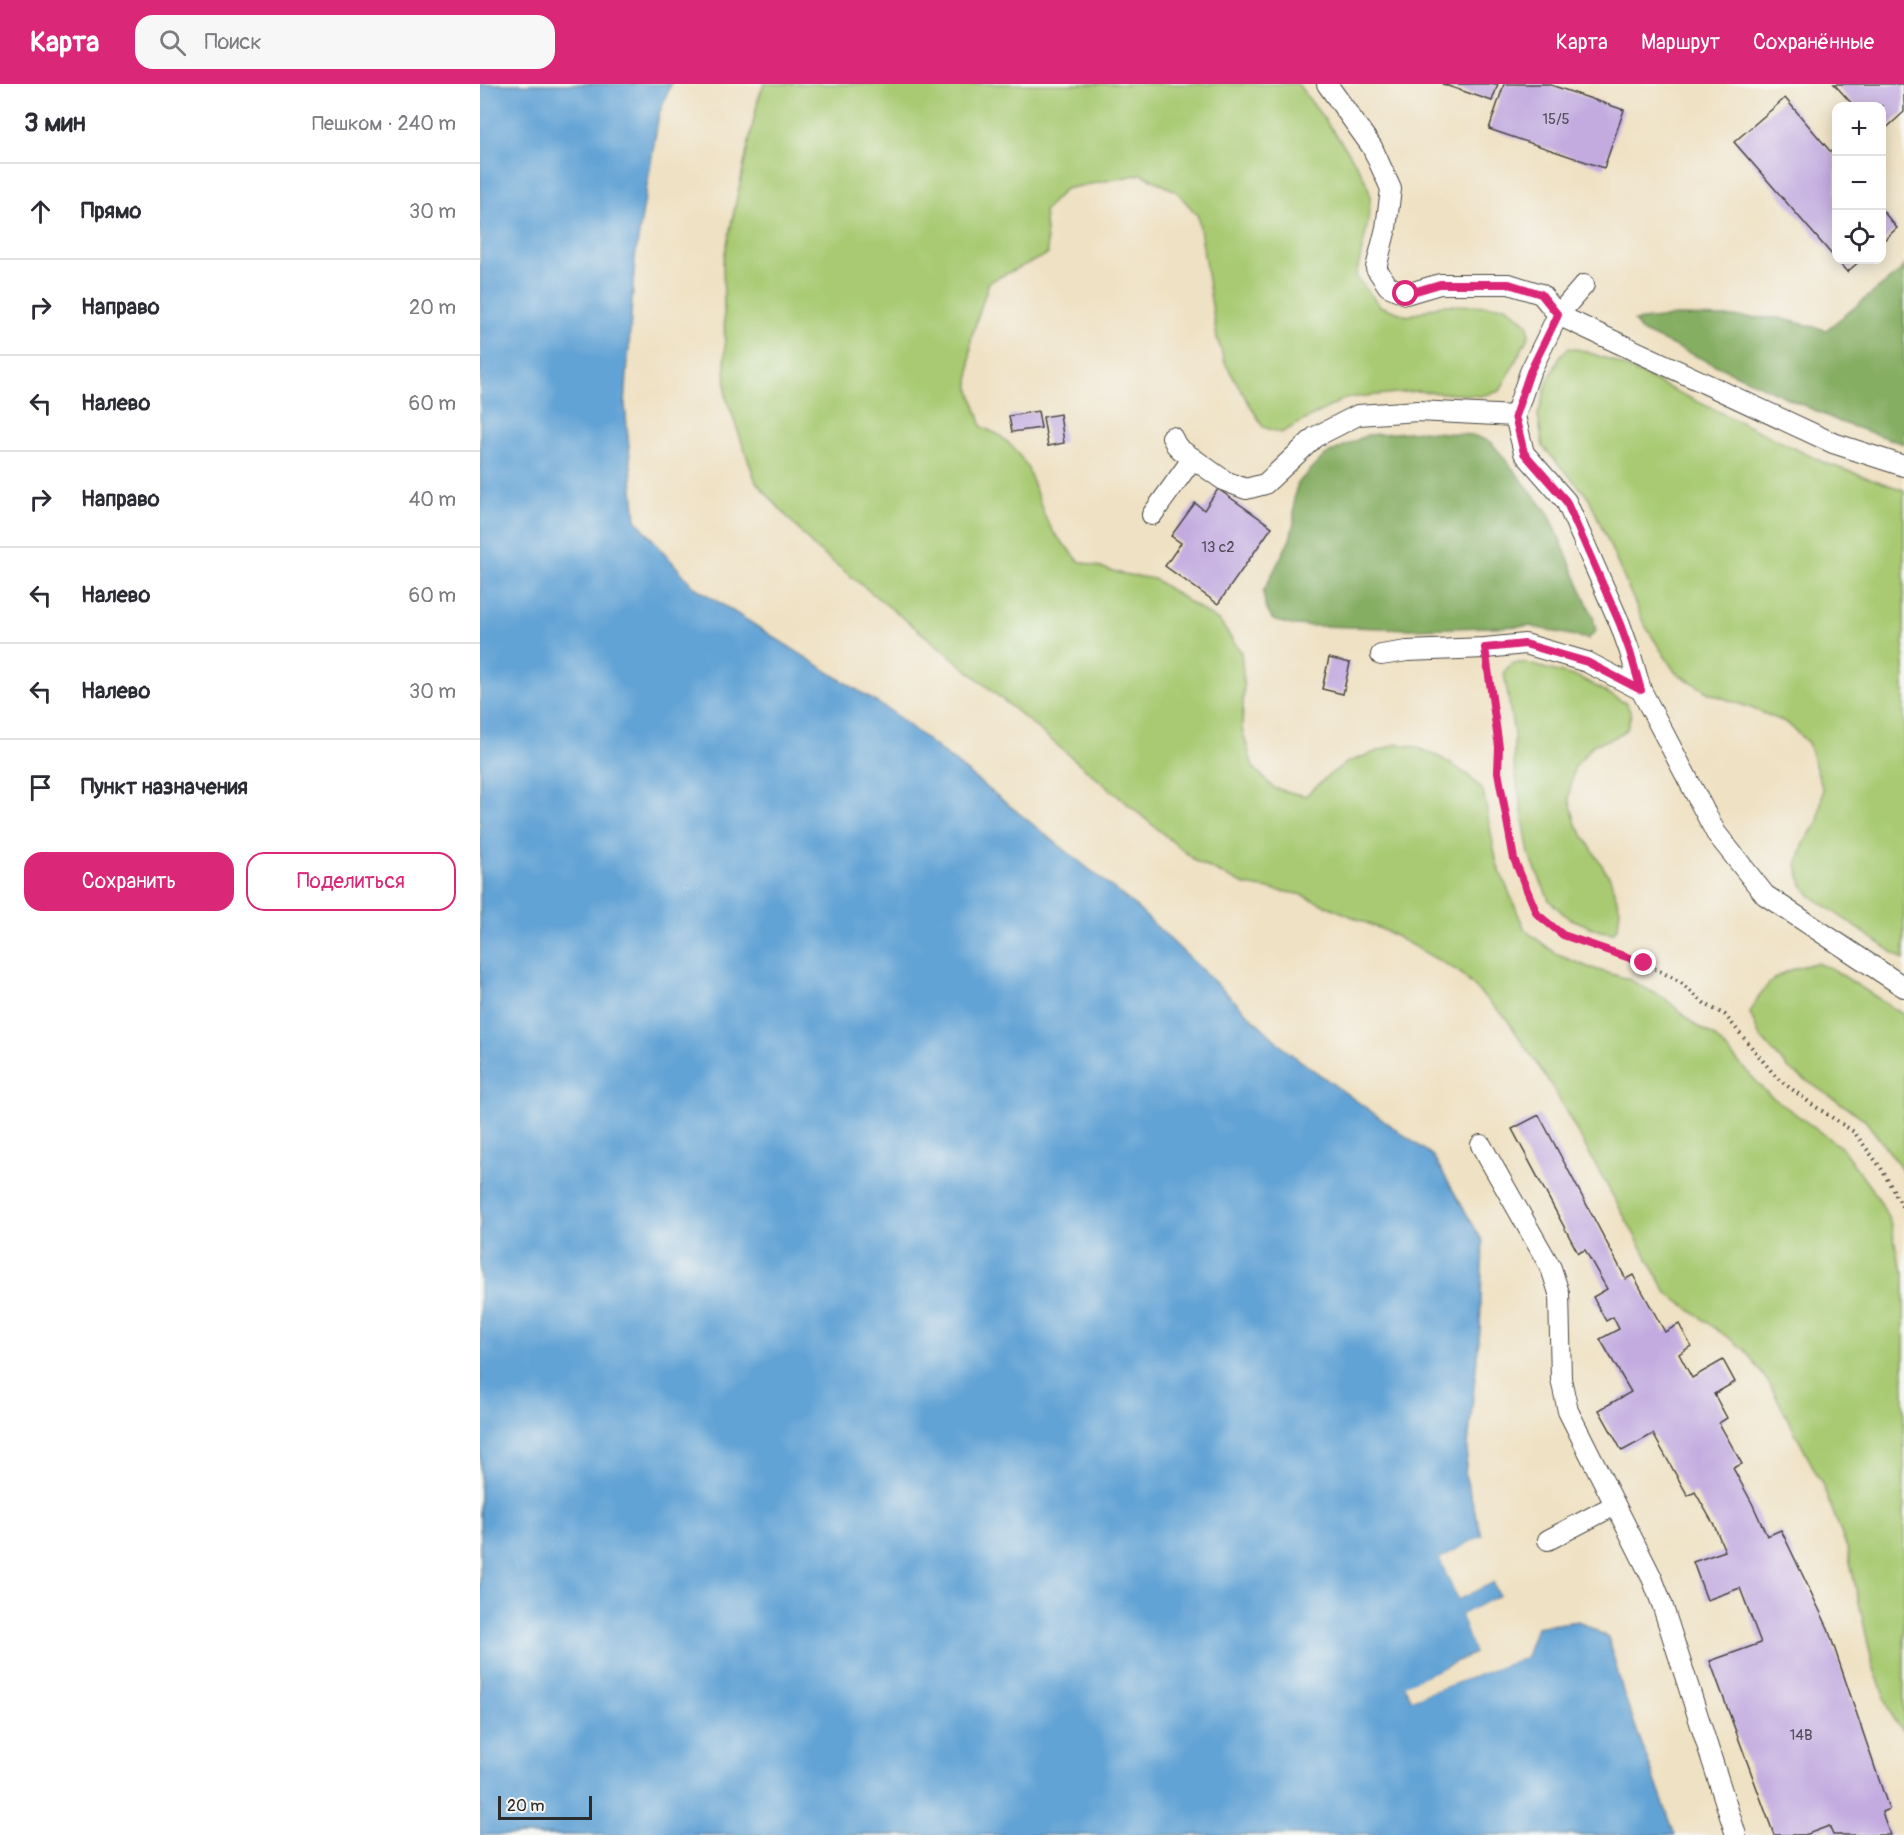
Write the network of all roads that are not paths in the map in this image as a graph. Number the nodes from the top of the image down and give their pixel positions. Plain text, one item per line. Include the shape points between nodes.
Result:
1 (1327, 84) edge
2 (1584, 285) dead end
3 (1558, 315) junction
4 (1515, 416) junction
5 (1172, 436) dead end
6 (1193, 459) junction
7 (1904, 466) edge
8 (1152, 515) dead end
9 (1381, 655) dead end
10 (1641, 690) junction
11 (1904, 987) edge
12 (1481, 1145) dead end
13 (1615, 1505) junction
14 (1548, 1540) dead end
15 (1736, 1835) edge

1 - 3 lane via 1372,147 1391,189 1376,268 1388,286 1406,294 1440,284 1509,284 1541,294
2 - 3 lane
3 - 4 lane via 1530,372
3 - 7 lane via 1833,443
4 - 6 lane via 1418,411 1358,415 1315,437 1264,484 1246,489 1225,481
4 - 10 lane via 1524,453 1566,501 1620,624
5 - 6 lane via 1176,445
6 - 8 lane
9 - 10 lane via 1525,644 1587,662
10 - 11 lane via 1716,833 1765,895
12 - 13 lane via 1551,1268 1559,1293 1562,1379 1568,1411
13 - 14 lane
13 - 15 lane via 1662,1604

